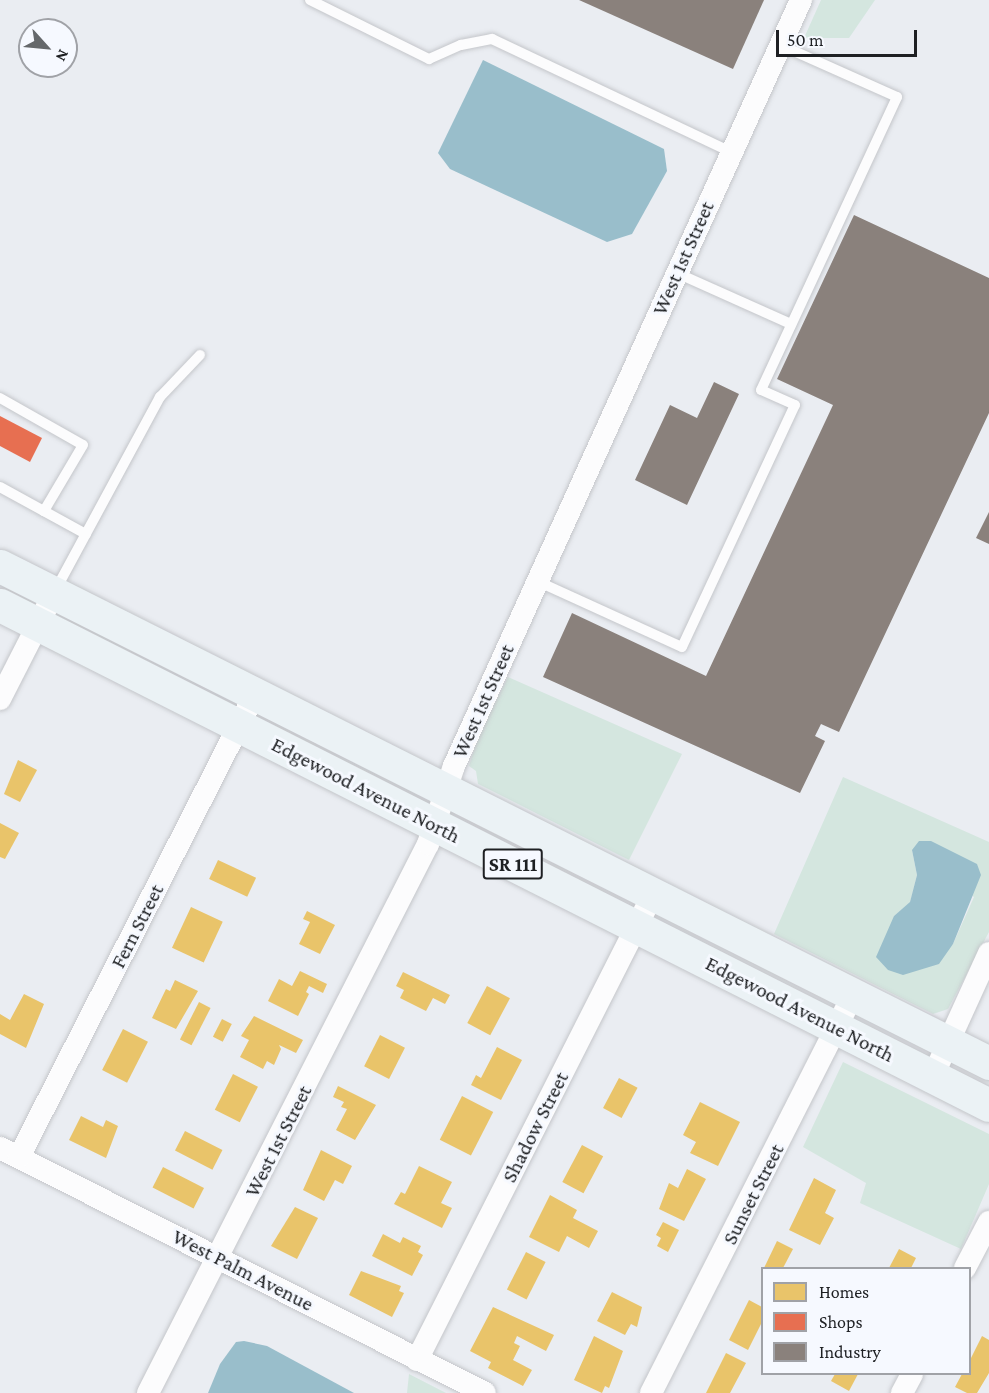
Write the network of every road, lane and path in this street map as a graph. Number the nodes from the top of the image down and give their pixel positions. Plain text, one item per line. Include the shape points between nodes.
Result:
1 (310, 0) edge
2 (801, 0) edge
3 (780, 45) junction
4 (731, 152) junction
5 (676, 273) junction
6 (791, 324) junction
7 (200, 355) dead end
8 (0, 398) edge
9 (0, 487) edge
10 (44, 512) junction
11 (86, 534) junction
12 (0, 566) edge
13 (537, 581) junction
14 (54, 593) junction
15 (0, 605) edge
16 (38, 624) junction
17 (255, 694) junction
18 (0, 699) edge
19 (238, 725) junction
20 (444, 789) junction
21 (433, 824) junction
22 (653, 894) junction
23 (636, 926) junction
24 (989, 953) edge
25 (853, 994) junction
26 (837, 1028) junction
27 (948, 1042) junction
28 (989, 1063) edge
29 (933, 1076) junction
30 (989, 1105) edge
31 (9, 1152) edge
32 (989, 1222) edge
33 (219, 1257) junction
34 (966, 1267) edge
35 (417, 1360) junction
36 (911, 1375) edge
37 (148, 1393) edge
38 (485, 1393) edge
39 (651, 1393) edge
40 (902, 1393) edge

1 - 4 lane via 429,59 460,45 492,39
2 - 3 street, West 1st Street
3 - 4 street, West 1st Street
3 - 6 lane via 897,97
4 - 5 street, West 1st Street
5 - 6 lane
5 - 13 street, West 1st Street
6 - 13 lane via 761,390 795,405 682,647
7 - 11 lane via 160,397
8 - 10 lane via 83,445
9 - 10 lane
10 - 11 lane
11 - 14 lane
12 - 14 main road, Edgewood Avenue North / SR 111
13 - 20 street, West 1st Street
14 - 16 street
14 - 17 main road, Edgewood Avenue North / SR 111
15 - 16 main road, Edgewood Avenue North / SR 111
16 - 18 street
16 - 19 main road, Edgewood Avenue North / SR 111
17 - 19 street, Fern Street
17 - 20 main road, Edgewood Avenue North / SR 111
19 - 21 main road, Edgewood Avenue North / SR 111
19 - 31 street, Fern Street
20 - 21 street, West 1st Street
20 - 22 main road, Edgewood Avenue North / SR 111
21 - 23 main road, Edgewood Avenue North / SR 111
21 - 33 street, West 1st Street via 428,844
22 - 23 street, Shadow Street
22 - 25 main road, Edgewood Avenue North / SR 111
23 - 26 main road, Edgewood Avenue North / SR 111
23 - 35 street, Shadow Street
24 - 27 street
25 - 26 street, Sunset Street
25 - 27 main road, Edgewood Avenue North / SR 111
26 - 29 main road, Edgewood Avenue North / SR 111
26 - 39 street, Sunset Street
27 - 28 main road, Edgewood Avenue North / SR 111
27 - 29 street
29 - 30 main road, Edgewood Avenue North / SR 111
31 - 33 street, West Palm Avenue
32 - 34 street
33 - 35 street, West Palm Avenue
33 - 37 street, West 1st Street
35 - 38 street, West Palm Avenue
36 - 40 street

